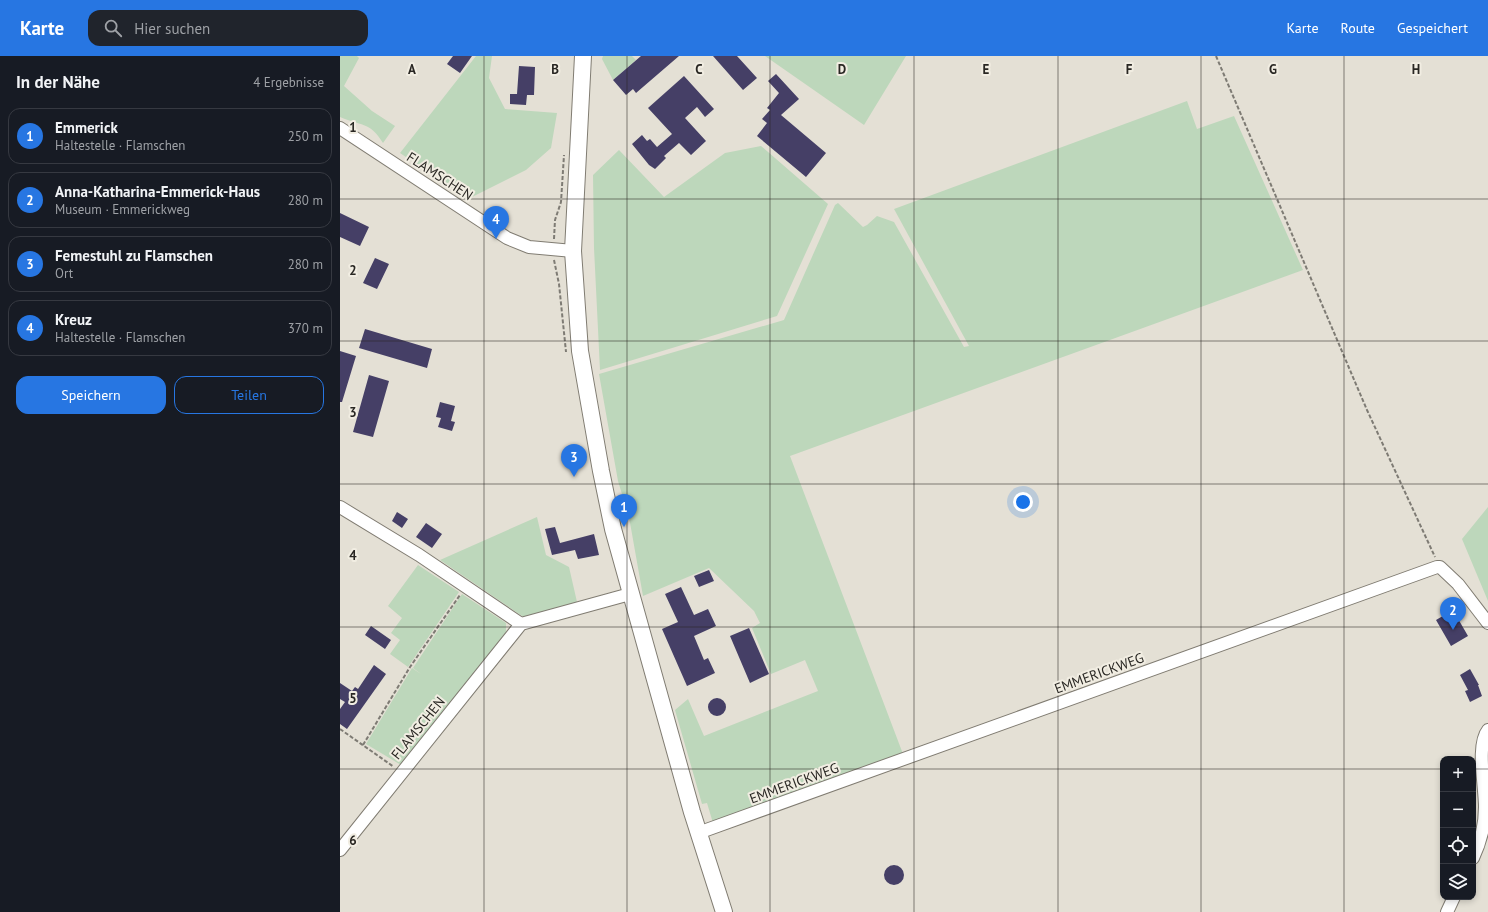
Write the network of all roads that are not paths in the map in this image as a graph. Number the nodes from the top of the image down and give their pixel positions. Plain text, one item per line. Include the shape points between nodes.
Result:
1 (583, 56) edge
2 (340, 128) edge
3 (572, 252) junction
4 (340, 507) edge
5 (630, 594) junction
6 (1488, 623) edge
7 (521, 624) junction
8 (1488, 730) edge
9 (698, 833) junction
10 (340, 850) edge
11 (1476, 852) edge
12 (1453, 900) edge
13 (724, 912) edge
14 (1447, 912) edge

1 - 3 main road
2 - 3 street, FLAMSCHEN via 511,240 529,247
3 - 5 main road via 581,359 602,478
4 - 7 street via 419,555
5 - 7 street
5 - 9 main road
6 - 9 street, EMMERICKWEG via 1458,584 1440,567 1400,579
7 - 10 street, FLAMSCHEN
8 - 11 street via 1482,742 1484,825
9 - 13 main road
12 - 14 street

